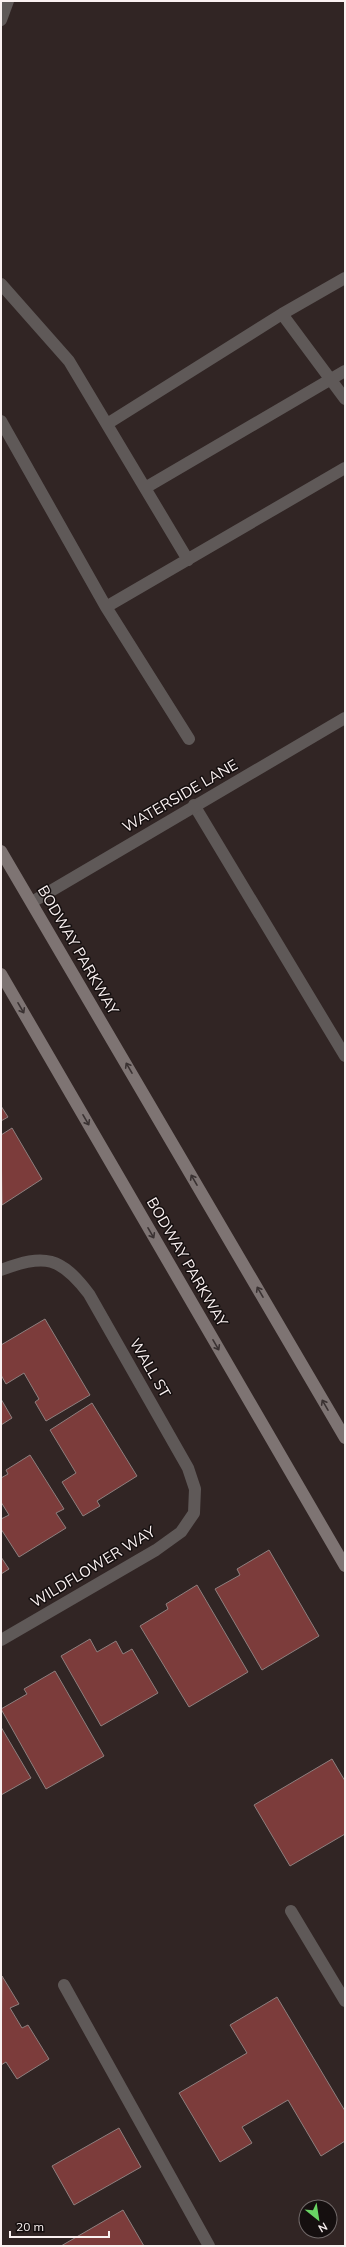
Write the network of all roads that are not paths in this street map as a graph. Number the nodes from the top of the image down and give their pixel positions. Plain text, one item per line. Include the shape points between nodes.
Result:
1 (8, 1) edge
2 (1, 20) edge
3 (345, 278) edge
4 (1, 284) edge
5 (282, 314) junction
6 (345, 371) edge
7 (330, 379) junction
8 (345, 399) edge
9 (1, 421) edge
10 (107, 424) junction
11 (345, 468) edge
12 (145, 488) junction
13 (188, 560) junction
14 (106, 607) junction
15 (345, 718) edge
16 (189, 739) dead end
17 (194, 806) junction
18 (1, 851) edge
19 (32, 902) junction
20 (1, 974) edge
21 (345, 1056) edge
22 (1, 1270) edge
23 (345, 1438) edge
24 (194, 1513) joint
25 (345, 1566) edge
26 (1, 1640) edge
27 (291, 1911) dead end
28 (64, 1985) dead end
29 (345, 2001) edge
30 (209, 2246) edge

1 - 2 street
3 - 5 street
4 - 10 street via 69,361
5 - 7 street
5 - 10 street
6 - 7 street
7 - 8 street
7 - 12 street
9 - 14 street
10 - 12 street
11 - 13 street
12 - 13 street
13 - 14 street
14 - 16 street
15 - 17 street, WATERSIDE LANE
17 - 19 street, WATERSIDE LANE
17 - 21 street
18 - 19 street, BODWAY PARKWAY
23 -> 19 street, BODWAY PARKWAY
20 -> 25 street, BODWAY PARKWAY
22 - 24 street, WALL ST via 20,1262 45,1259 74,1274 90,1294 188,1468 195,1489
24 - 26 street, WILDFLOWER WAY via 181,1532 156,1550
27 - 29 street
28 - 30 street

